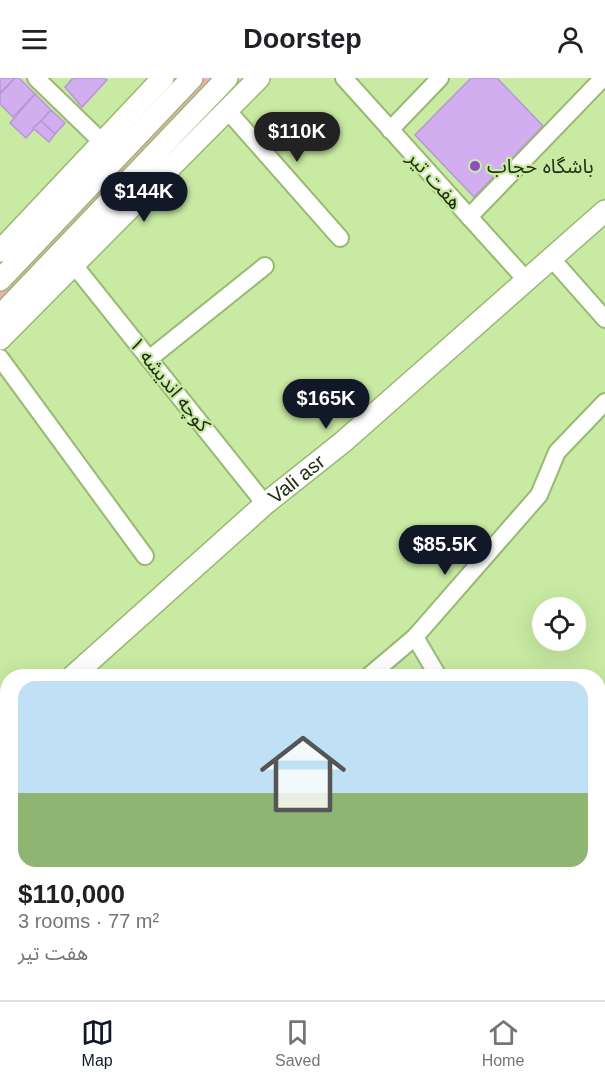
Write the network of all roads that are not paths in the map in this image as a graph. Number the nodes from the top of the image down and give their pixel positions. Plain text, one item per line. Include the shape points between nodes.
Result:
1 (36, 78) edge
2 (163, 78) edge
3 (192, 78) edge
4 (227, 78) edge
5 (259, 78) edge
6 (344, 78) edge
7 (440, 78) edge
8 (603, 78) edge
9 (228, 111) junction
10 (390, 130) junction
11 (102, 141) junction
12 (605, 212) edge
13 (469, 217) junction
14 (340, 238) dead end
15 (3, 241) edge
16 (552, 259) junction
17 (74, 265) junction
18 (265, 266) dead end
19 (0, 280) edge
20 (527, 281) junction
21 (0, 316) edge
22 (605, 319) edge
23 (0, 339) edge
24 (0, 358) edge
25 (149, 359) junction
26 (605, 402) edge
27 (265, 504) junction
28 (145, 556) dead end
29 (415, 637) junction
30 (81, 669) edge
31 (377, 669) edge
32 (434, 669) edge

1 - 11 street
2 - 11 main road
3 - 19 main road
4 - 21 main road
5 - 9 main road
6 - 10 street, هفت تیر
7 - 10 street
8 - 13 street
9 - 14 street
9 - 17 main road
10 - 13 street, هفت تیر
11 - 15 main road
12 - 16 main road, Vali asr
13 - 20 street, هفت تیر
16 - 20 main road, Vali asr
16 - 22 street
17 - 23 main road
17 - 25 street, کوچه اندیشه ۱
18 - 25 street
20 - 27 main road, Vali asr via 343,442
24 - 28 street
25 - 27 street, کوچه اندیشه ۱
26 - 29 street via 558,452 539,495
27 - 30 main road, Vali asr
29 - 31 street
29 - 32 street

